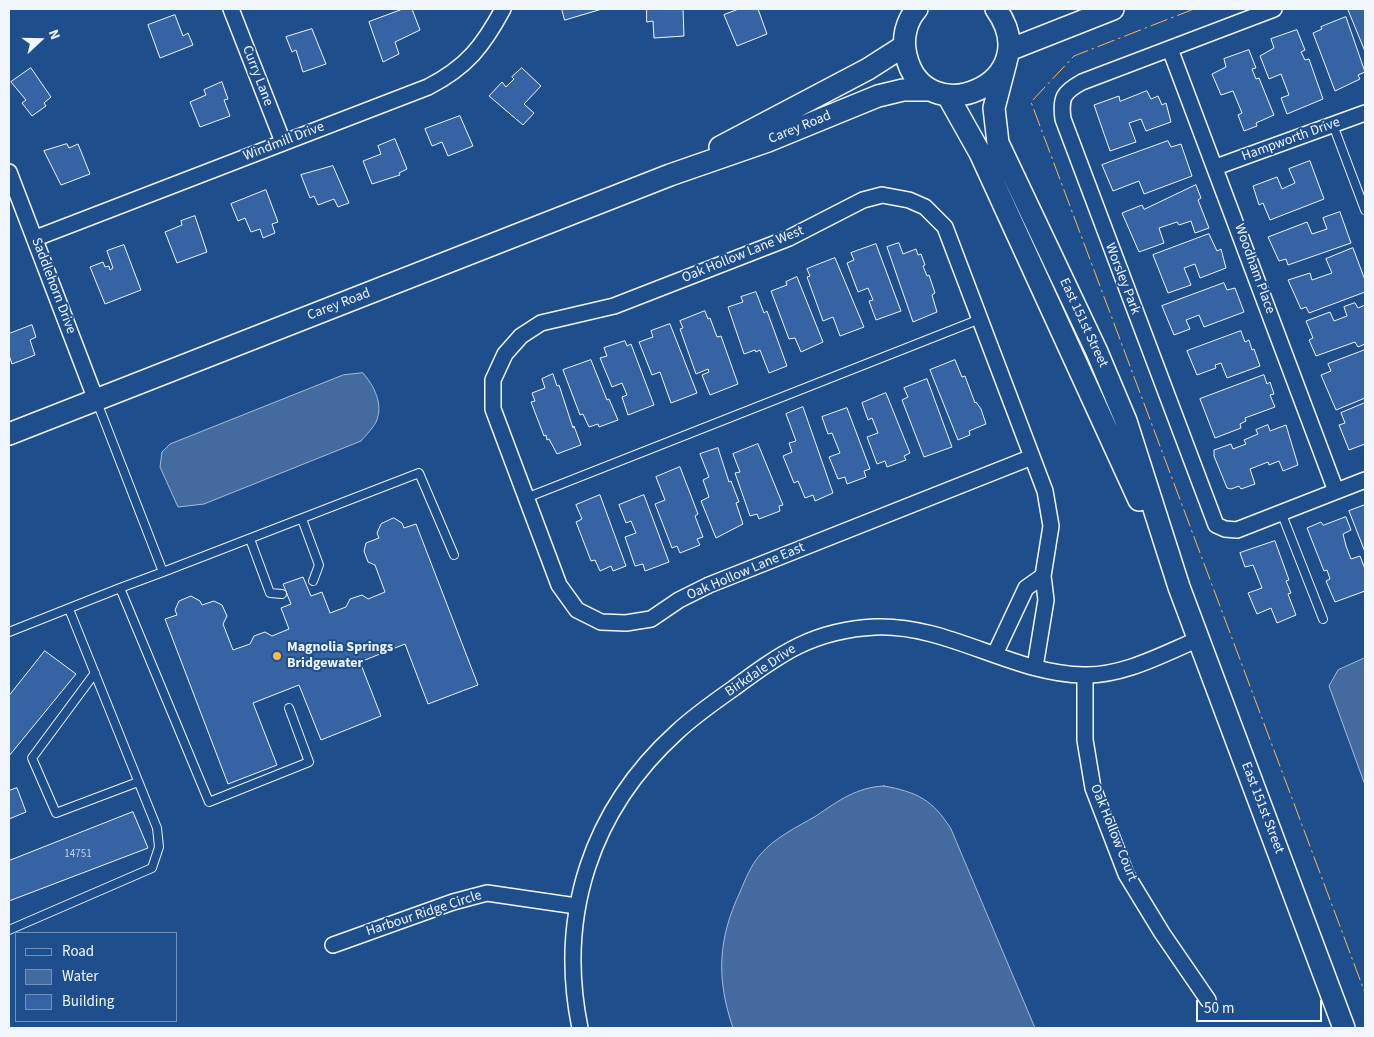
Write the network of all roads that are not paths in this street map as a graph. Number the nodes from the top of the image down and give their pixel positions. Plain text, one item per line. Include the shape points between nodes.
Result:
1 (231, 9) edge
2 (503, 9) edge
3 (996, 9) edge
4 (1113, 9) edge
5 (1274, 9) edge
6 (915, 10) edge
7 (904, 46) junction
8 (1170, 49) junction
9 (1007, 56) junction
10 (940, 93) junction
11 (1365, 113) edge
12 (1333, 125) junction
13 (283, 142) junction
14 (1216, 167) junction
15 (9, 172) edge
16 (670, 175) junction
17 (1365, 210) edge
18 (36, 238) junction
19 (980, 320) junction
20 (96, 400) junction
21 (9, 434) edge
22 (1032, 457) junction
23 (1365, 480) edge
24 (1336, 491) junction
25 (526, 498) junction
26 (1282, 512) junction
27 (302, 519) junction
28 (250, 539) junction
29 (454, 555) dead end
30 (164, 572) junction
31 (1043, 576) junction
32 (313, 581) dead end
33 (1179, 587) junction
34 (120, 588) junction
35 (282, 594) dead end
36 (69, 609) junction
37 (1323, 619) dead end
38 (9, 632) edge
39 (1199, 640) junction
40 (996, 654) junction
41 (1035, 667) junction
42 (95, 673) junction
43 (1085, 675) junction
44 (289, 708) dead end
45 (138, 782) junction
46 (576, 906) junction
47 (9, 930) edge
48 (334, 945) dead end
49 (1208, 1000) dead end
50 (580, 1028) edge
51 (1344, 1028) edge

1 - 13 street, Curry Lane
2 - 13 street, Windmill Drive via 477,52 446,78
3 - 9 street via 1008,34
4 - 9 street
5 - 8 street, Worsley Park
6 - 7 street via 906,28
7 - 10 street, East 151st Street via 908,64 918,79
7 - 16 street, Carey Road via 868,69
8 - 14 street, Woodham Place
8 - 26 street, Worsley Park via 1074,86 1062,101 1063,119 1212,518 1216,525 1237,530
9 - 10 street, Carey Road via 997,78 983,89 966,96
9 - 33 street, East 151st Street via 994,108 998,142 1126,421
10 - 16 street, Carey Road via 903,90 878,96 768,141
10 - 33 street, East 151st Street via 980,153
11 - 12 street, Hampworth Drive
12 - 14 street, Hampworth Drive
12 - 17 lane
13 - 18 street, Windmill Drive
14 - 24 street, Woodham Place
15 - 18 street, Saddlehorn Drive
16 - 20 street, Carey Road
18 - 20 street, Saddlehorn Drive
19 - 22 street, Oak Hollow Lane West
19 - 25 lane
19 - 25 street, Oak Hollow Lane West via 945,226 925,207 882,195 856,201 789,238 614,306 541,323 521,336 504,354 493,380 492,409
20 - 21 street, Carey Road
20 - 30 lane
22 - 25 street, Oak Hollow Lane East via 709,585 651,619 626,623 601,622 577,610 559,585
22 - 31 street, Oak Hollow Lane West via 1045,491 1051,526
23 - 24 street, Worsley Park
24 - 26 street, Worsley Park
26 - 37 lane
27 - 28 lane
27 - 29 lane via 419,473
27 - 32 lane via 319,565
28 - 30 lane
28 - 35 lane via 270,593
30 - 34 lane
31 - 40 street via 1026,588
31 - 41 street, Oak Hollow Lane West via 1046,600
33 - 39 street, East 151st Street
34 - 36 lane
34 - 44 lane via 209,802 309,762
36 - 38 lane
36 - 42 lane
39 - 43 street, Birkdale Drive via 1114,672
39 - 51 street, East 151st Street
40 - 41 street, Birkdale Drive
40 - 46 street, Birkdale Drive via 929,633 876,627 815,638 789,649 676,732 635,777 592,852
41 - 43 street, Birkdale Drive
42 - 45 lane
42 - 45 lane via 32,758 56,813
43 - 49 street, Oak Hollow Court via 1085,740 1093,788 1126,874
45 - 47 lane via 157,828 159,847 152,868
46 - 48 street, Harbour Ridge Circle via 487,893
46 - 50 street, Birkdale Drive via 572,962

